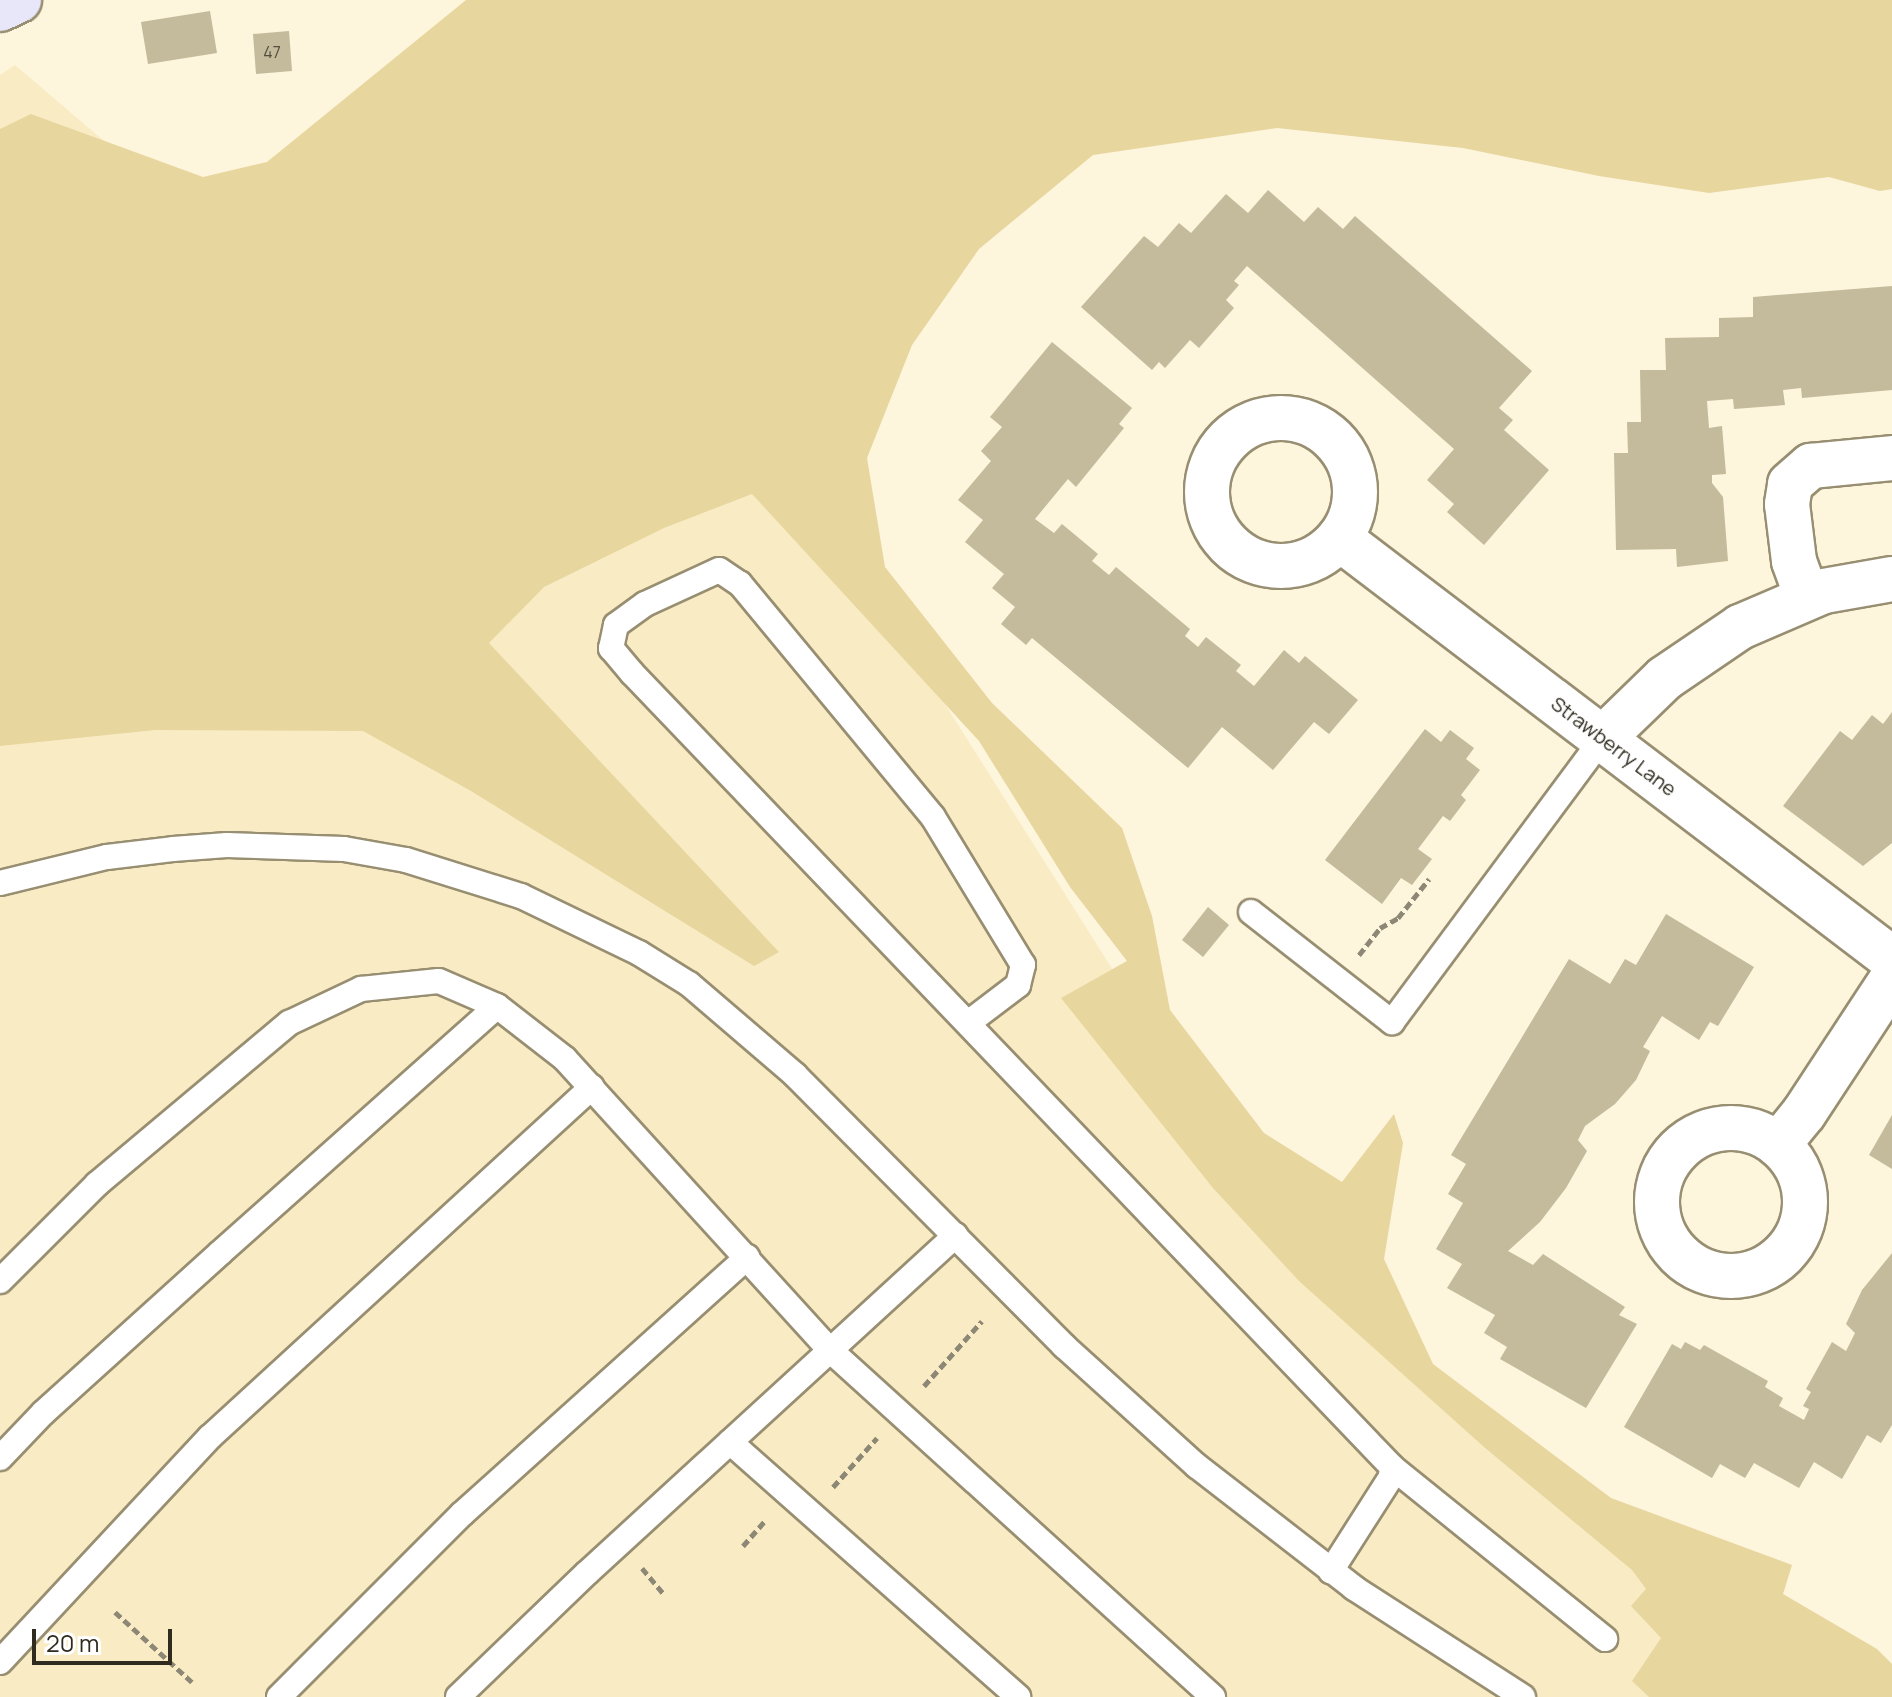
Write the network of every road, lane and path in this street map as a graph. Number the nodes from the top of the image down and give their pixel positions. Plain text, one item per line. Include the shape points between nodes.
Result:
1 (19, 0) edge
2 (0, 9) edge
3 (1892, 458) edge
4 (1339, 538) dead end
5 (1892, 579) edge
6 (1807, 597) junction
7 (1603, 738) junction
8 (1429, 879) dead end
9 (0, 883) edge
10 (1251, 912) dead end
11 (1380, 928) dead end
12 (1891, 960) edge
13 (497, 1006) junction
14 (968, 1023) junction
15 (592, 1087) junction
16 (1778, 1145) dead end
17 (956, 1235) junction
18 (747, 1257) junction
19 (0, 1281) edge
20 (982, 1321) dead end
21 (830, 1350) junction
22 (915, 1395) dead end
23 (878, 1437) dead end
24 (730, 1442) junction
25 (0, 1458) edge
26 (1392, 1467) junction
27 (827, 1493) dead end
28 (771, 1515) dead end
29 (743, 1546) dead end
30 (1331, 1571) junction
31 (115, 1612) dead end
32 (1605, 1639) dead end
33 (0, 1662) edge
34 (192, 1682) dead end
35 (279, 1697) edge
36 (458, 1697) edge
37 (1018, 1697) edge
38 (1213, 1697) edge
39 (1523, 1697) edge

1 - 2 street
3 - 6 street via 1811,466 1790,484 1787,504 1794,561
4 - 7 street, Strawberry Lane
5 - 6 street
6 - 7 street via 1740,627 1689,659
7 - 10 lane via 1392,1022
7 - 12 street, Strawberry Lane
8 - 11 path via 1398,918
9 - 17 lane via 107,857 284,845 406,860 521,896 639,953 689,984 795,1075
12 - 16 street, Strawberry Lane via 1804,1113
13 - 15 lane
13 - 19 lane via 439,981 361,989 289,1023 97,1184
13 - 25 lane via 43,1413
14 - 14 lane via 632,673 611,648 616,625 645,604 719,570 740,584 933,817 1023,965 1018,985
14 - 26 lane
15 - 18 lane
15 - 33 lane via 210,1437
17 - 21 lane
17 - 30 lane via 1128,1406
18 - 21 lane
18 - 35 lane via 462,1514
20 - 22 path
21 - 24 lane
21 - 38 lane
23 - 27 path
24 - 36 lane
24 - 37 lane
26 - 30 lane via 1391,1477
26 - 32 lane
28 - 29 path
30 - 39 lane
31 - 34 path

